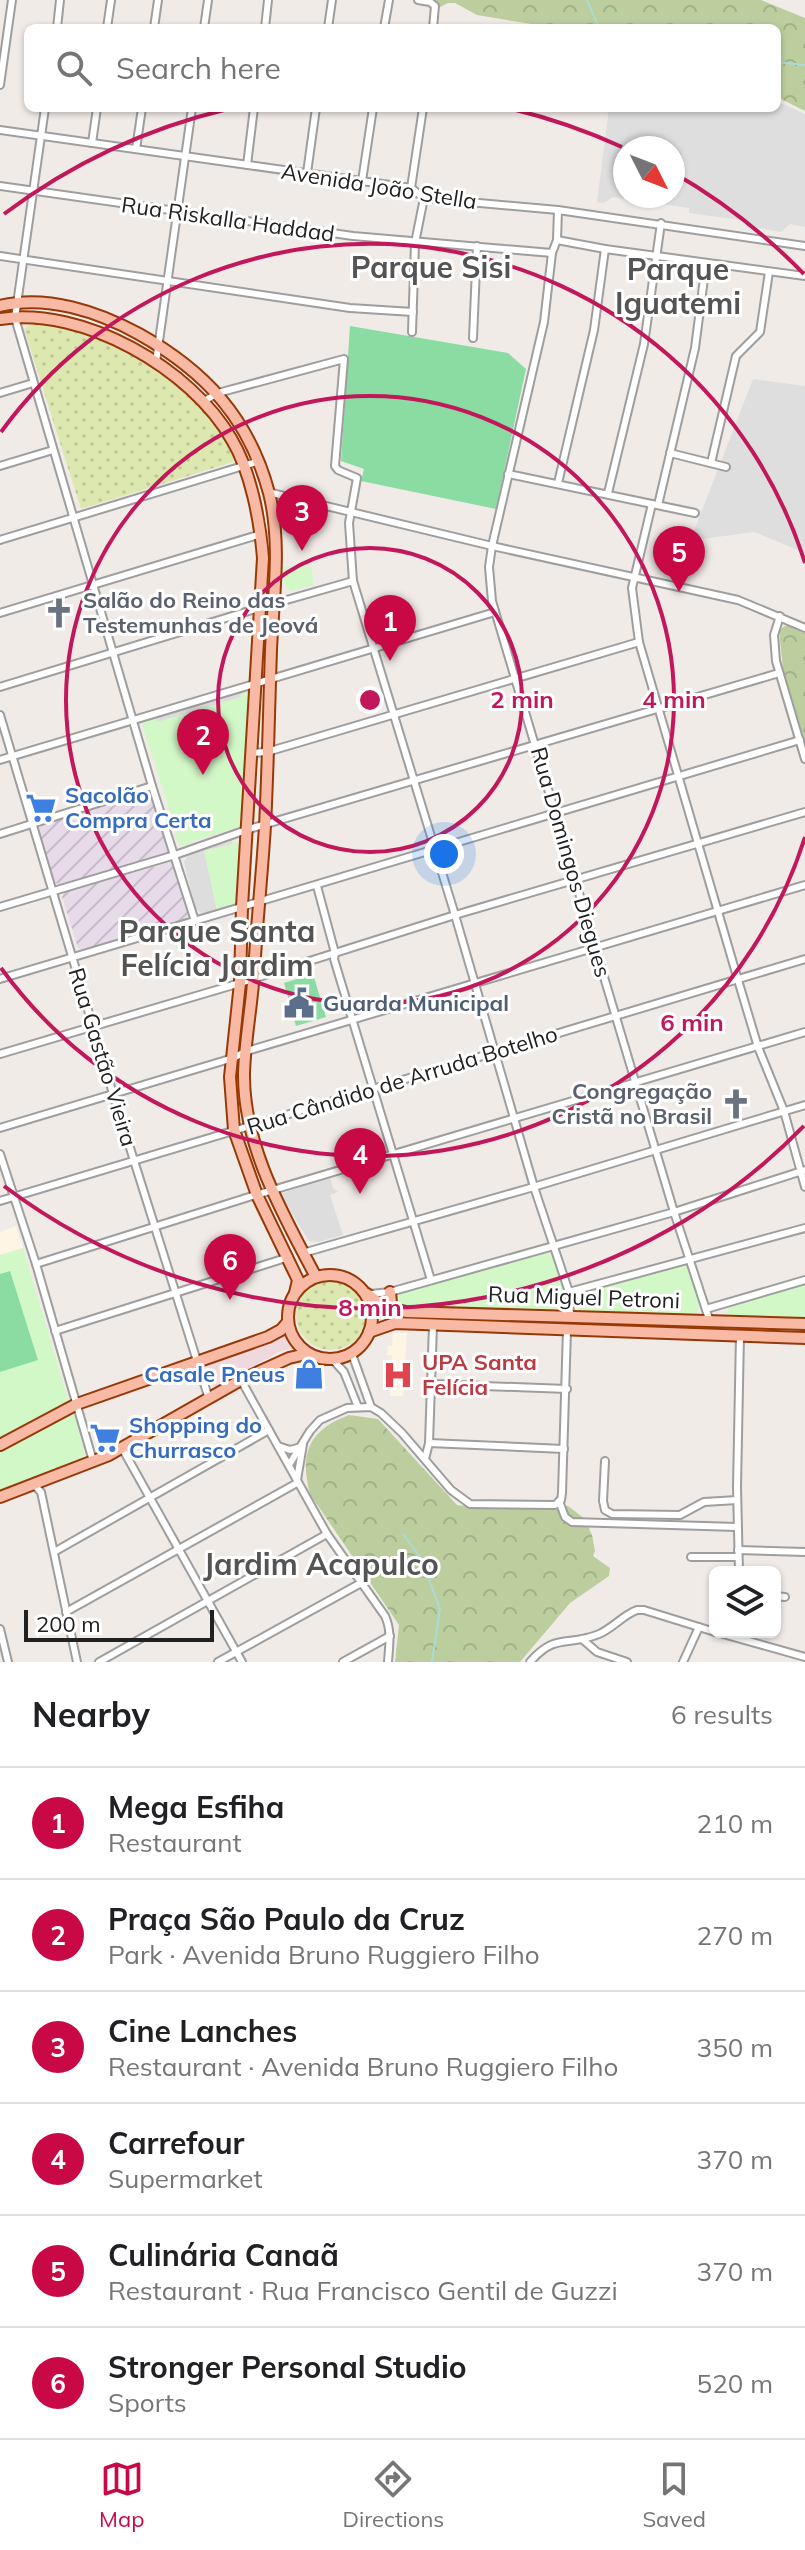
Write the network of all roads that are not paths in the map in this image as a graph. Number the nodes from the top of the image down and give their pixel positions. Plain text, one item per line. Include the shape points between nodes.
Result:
1 (12, 0) edge
2 (60, 0) edge
3 (111, 0) edge
4 (158, 0) edge
5 (208, 0) edge
6 (268, 0) edge
7 (332, 0) edge
8 (389, 0) edge
9 (418, 0) edge
10 (57, 24) edge
11 (108, 24) edge
12 (155, 24) edge
13 (205, 24) edge
14 (265, 24) edge
15 (329, 24) edge
16 (385, 24) edge
17 (433, 24) edge
18 (0, 85) edge
19 (45, 112) edge
20 (96, 112) edge
21 (141, 112) edge
22 (191, 112) edge
23 (254, 112) edge
24 (315, 112) edge
25 (372, 112) edge
26 (422, 112) edge
27 (0, 130) edge
28 (42, 136) junction
29 (92, 143) junction
30 (136, 149) junction
31 (185, 157) junction
32 (247, 165) junction
33 (307, 173) junction
34 (362, 181) junction
35 (0, 186) edge
36 (411, 188) junction
37 (32, 190) junction
38 (424, 198) junction
39 (558, 210) junction
40 (177, 212) junction
41 (661, 223) junction
42 (557, 240) junction
43 (415, 243) junction
44 (477, 246) junction
45 (805, 246) edge
46 (605, 249) junction
47 (552, 253) junction
48 (655, 255) junction
49 (0, 256) edge
50 (22, 260) junction
51 (706, 263) junction
52 (769, 272) junction
53 (805, 276) edge
54 (168, 282) junction
55 (17, 301) junction
56 (0, 306) edge
57 (413, 312) junction
58 (15, 318) junction
59 (0, 319) edge
60 (412, 332) dead end
61 (473, 338) dead end
62 (158, 345) junction
63 (156, 363) junction
64 (33, 383) junction
65 (0, 393) edge
66 (218, 393) junction
67 (204, 401) junction
68 (53, 450) junction
69 (670, 453) junction
70 (256, 462) junction
71 (711, 463) junction
72 (0, 466) edge
73 (244, 466) junction
74 (726, 467) dead end
75 (508, 474) junction
76 (558, 483) junction
77 (268, 492) junction
78 (608, 493) junction
79 (655, 504) junction
80 (352, 511) junction
81 (695, 513) dead end
82 (74, 517) junction
83 (261, 534) junction
84 (0, 540) edge
85 (492, 546) junction
86 (634, 576) junction
87 (353, 581) junction
88 (94, 584) junction
89 (267, 605) junction
90 (495, 612) junction
91 (0, 613) edge
92 (780, 616) junction
93 (805, 628) edge
94 (639, 642) junction
95 (374, 647) junction
96 (114, 652) junction
97 (779, 673) junction
98 (516, 677) junction
99 (270, 679) junction
100 (256, 683) junction
101 (0, 687) edge
102 (657, 710) junction
103 (0, 715) edge
104 (394, 716) junction
105 (134, 720) junction
106 (800, 740) junction
107 (537, 745) junction
108 (267, 752) junction
109 (252, 753) junction
110 (12, 756) junction
111 (805, 759) edge
112 (0, 760) edge
113 (677, 777) junction
114 (414, 782) junction
115 (152, 786) junction
116 (805, 812) edge
117 (555, 813) junction
118 (32, 825) junction
119 (265, 825) junction
120 (249, 829) junction
121 (0, 834) edge
122 (699, 843) junction
123 (434, 849) junction
124 (175, 855) junction
125 (576, 880) junction
126 (805, 885) edge
127 (317, 886) junction
128 (52, 892) junction
129 (259, 903) junction
130 (0, 907) edge
131 (242, 907) junction
132 (718, 911) junction
133 (455, 915) junction
134 (195, 921) junction
135 (597, 947) junction
136 (335, 953) junction
137 (73, 957) junction
138 (805, 959) edge
139 (254, 977) junction
140 (0, 979) edge
141 (738, 980) junction
142 (240, 983) junction
143 (474, 984) junction
144 (617, 1016) junction
145 (353, 1021) junction
146 (94, 1025) junction
147 (805, 1032) edge
148 (758, 1047) junction
149 (247, 1051) junction
150 (495, 1052) junction
151 (0, 1054) edge
152 (233, 1058) junction
153 (637, 1081) junction
154 (372, 1088) junction
155 (113, 1092) junction
156 (805, 1105) edge
157 (784, 1111) junction
158 (515, 1120) junction
159 (251, 1125) junction
160 (0, 1128) edge
161 (234, 1130) junction
162 (656, 1150) junction
163 (0, 1154) edge
164 (393, 1156) junction
165 (134, 1160) junction
166 (803, 1170) edge
167 (534, 1187) junction
168 (805, 1187) edge
169 (272, 1191) junction
170 (257, 1195) junction
171 (13, 1197) junction
172 (0, 1201) edge
173 (674, 1212) junction
174 (412, 1222) junction
175 (155, 1226) junction
176 (805, 1228) edge
177 (553, 1245) junction
178 (303, 1253) junction
179 (289, 1257) junction
180 (689, 1260) junction
181 (36, 1264) junction
182 (316, 1277) junction
183 (431, 1280) junction
184 (805, 1280) edge
185 (390, 1292) junction
186 (569, 1292) junction
187 (176, 1293) junction
188 (295, 1293) junction
189 (367, 1294) junction
190 (706, 1309) junction
191 (395, 1310) junction
192 (570, 1316) junction
193 (710, 1322) junction
194 (287, 1323) junction
195 (805, 1324) edge
196 (433, 1325) junction
197 (567, 1330) junction
198 (55, 1331) junction
199 (369, 1332) junction
200 (740, 1335) junction
201 (805, 1338) edge
202 (306, 1354) junction
203 (352, 1354) junction
204 (333, 1360) junction
205 (196, 1361) junction
206 (241, 1380) junction
207 (432, 1384) junction
208 (567, 1389) junction
209 (209, 1399) junction
210 (77, 1404) junction
211 (358, 1407) junction
212 (371, 1407) junction
213 (269, 1430) junction
214 (429, 1443) junction
215 (302, 1444) junction
216 (0, 1445) edge
217 (278, 1446) junction
218 (122, 1448) junction
219 (564, 1449) junction
220 (425, 1459) junction
221 (605, 1461) dead end
222 (94, 1462) junction
223 (289, 1465) junction
224 (297, 1482) junction
225 (41, 1486) junction
226 (0, 1497) edge
227 (150, 1498) junction
228 (737, 1500) junction
229 (559, 1501) junction
230 (737, 1527) junction
231 (327, 1534) junction
232 (179, 1550) junction
233 (54, 1552) junction
234 (805, 1552) edge
235 (738, 1554) junction
236 (691, 1557) dead end
237 (739, 1566) edge
238 (361, 1583) junction
239 (781, 1597) edge
240 (785, 1597) dead end
241 (208, 1602) junction
242 (66, 1612) junction
243 (699, 1627) junction
244 (0, 1629) edge
245 (709, 1630) edge
246 (390, 1636) junction
247 (737, 1638) edge
248 (582, 1639) junction
249 (236, 1652) junction
250 (805, 1657) edge
251 (8, 1662) edge
252 (77, 1662) edge
253 (99, 1662) edge
254 (218, 1662) edge
255 (242, 1662) edge
256 (343, 1662) edge
257 (388, 1662) edge
258 (530, 1662) edge
259 (627, 1662) edge
260 (683, 1662) edge

1 - 18 street
2 - 10 street
3 - 11 street
4 - 12 street
5 - 13 street
6 - 14 street
7 - 15 street
8 - 16 street
9 - 17 street via 435,6
19 - 28 street
20 - 29 street
21 - 30 street
22 - 31 street
23 - 32 street
24 - 33 street
25 - 34 street
26 - 36 street
27 - 28 street, Avenida João Stella
28 - 29 street, Avenida João Stella
28 - 37 street
29 - 30 street, Avenida João Stella
30 - 31 street, Avenida João Stella
31 - 32 street, Avenida João Stella
31 - 40 street
32 - 33 street, Avenida João Stella
33 - 34 street, Avenida João Stella
34 - 36 street, Avenida João Stella
35 - 37 street, Rua Riskalla Haddad
36 - 38 street, Avenida João Stella
37 - 40 street, Rua Riskalla Haddad
37 - 50 street
38 - 39 street, Avenida João Stella
38 - 43 street
39 - 41 street, Avenida João Stella
39 - 42 street, Rua Domingos Diegues
40 - 43 street, Rua Riskalla Haddad
40 - 54 street
41 - 45 street, Avenida João Stella
41 - 48 street
42 - 46 street
42 - 47 street, Rua Domingos Diegues
43 - 44 street, Rua Riskalla Haddad
43 - 57 street
44 - 47 street, Rua Riskalla Haddad
44 - 61 street
46 - 48 street
46 - 76 street via 594,330
47 - 75 street, Rua Domingos Diegues via 544,322
48 - 51 street
48 - 78 street via 644,344
49 - 50 street
50 - 54 street
50 - 55 street
51 - 52 street
51 - 69 street via 695,348
52 - 53 street
52 - 71 street via 760,332 736,356
54 - 57 street
54 - 62 street
55 - 56 main road
55 - 58 street
55 - 62 main road via 91,312
57 - 60 street
58 - 59 main road
58 - 63 main road via 82,326
58 - 64 street
62 - 63 street
62 - 66 main road
63 - 67 main road
64 - 65 street
64 - 68 street
66 - 67 street
66 - 70 main road
66 - 80 street via 344,359 335,466 357,478
67 - 73 main road
68 - 72 street
68 - 82 street
69 - 71 street
69 - 79 street
70 - 73 street
70 - 77 main road
71 - 74 street
73 - 82 street
73 - 83 main road
75 - 76 street
75 - 85 street, Rua Domingos Diegues
76 - 78 street
77 - 80 street
77 - 89 main road via 277,546
78 - 79 street
79 - 81 street
79 - 86 street
80 - 85 street
80 - 87 street
82 - 84 street
82 - 88 street
83 - 88 street
83 - 89 main road
85 - 86 street
85 - 90 street, Rua Domingos Diegues
86 - 92 street via 738,600
86 - 94 street
87 - 89 street
87 - 95 street
88 - 91 street
88 - 96 street
89 - 96 street
89 - 99 main road
89 - 100 main road
90 - 95 street
90 - 98 street, Rua Domingos Diegues
92 - 93 street
92 - 97 street via 773,647
94 - 98 street
94 - 102 street
95 - 99 street
95 - 104 street
96 - 101 street
96 - 105 street
97 - 102 street
97 - 106 street
98 - 104 street
98 - 107 street, Rua Domingos Diegues
99 - 100 street
99 - 108 main road
100 - 105 street
100 - 109 main road
102 - 107 street
102 - 113 street
103 - 110 street, Rua Gastão Vieira
104 - 108 street
104 - 114 street
105 - 110 street
105 - 115 street
106 - 111 street
106 - 113 street
107 - 114 street
107 - 117 street, Rua Domingos Diegues
108 - 109 street
108 - 119 main road
109 - 120 main road
110 - 112 street
110 - 118 street, Rua Gastão Vieira
113 - 117 street
113 - 122 street
114 - 119 street
114 - 123 street
115 - 118 street
115 - 124 street
116 - 122 street
117 - 123 street
117 - 125 street, Rua Domingos Diegues
118 - 121 street
118 - 128 street, Rua Gastão Vieira
119 - 120 street
119 - 129 main road
120 - 124 street
120 - 131 main road
122 - 125 street
122 - 132 street
123 - 127 street
123 - 133 street
124 - 128 street
124 - 134 street
125 - 133 street
125 - 135 street, Rua Domingos Diegues
126 - 132 street
127 - 129 street
127 - 136 street
128 - 130 street
128 - 137 street, Rua Gastão Vieira
129 - 131 street
129 - 139 main road
131 - 134 street
131 - 142 main road
132 - 135 street
132 - 141 street
133 - 136 street
133 - 143 street
134 - 137 street
135 - 143 street
135 - 144 street, Rua Domingos Diegues
136 - 139 street
136 - 145 street
137 - 140 street
137 - 146 street, Rua Gastão Vieira
138 - 141 street, Rua Cândido de Arruda Botelho
139 - 142 street
139 - 149 main road
141 - 144 street, Rua Cândido de Arruda Botelho
141 - 148 street
142 - 146 street
142 - 152 main road
143 - 145 street
143 - 150 street
144 - 150 street, Rua Cândido de Arruda Botelho
144 - 153 street, Rua Domingos Diegues
145 - 149 street
145 - 154 street
146 - 151 street
146 - 155 street, Rua Gastão Vieira
147 - 148 street
148 - 153 street
148 - 157 street
149 - 152 street
149 - 159 main road via 244,1073
150 - 154 street, Rua Cândido de Arruda Botelho
150 - 158 street
152 - 155 street
152 - 161 main road
153 - 158 street
153 - 162 street, Rua Domingos Diegues
154 - 159 street, Rua Cândido de Arruda Botelho
154 - 164 street
155 - 160 street
155 - 165 street, Rua Gastão Vieira
156 - 157 street
157 - 162 street
157 - 166 street
158 - 164 street
158 - 167 street
159 - 161 street, Rua Cândido de Arruda Botelho
159 - 169 main road
161 - 165 street, Rua Cândido de Arruda Botelho
161 - 170 main road
162 - 167 street
162 - 173 street, Rua Domingos Diegues
163 - 171 street
164 - 169 street
164 - 174 street
165 - 171 street, Rua Cândido de Arruda Botelho
165 - 175 street, Rua Gastão Vieira
166 - 168 street
166 - 173 street
167 - 174 street
167 - 177 street
169 - 170 street
169 - 178 main road
170 - 175 street
170 - 179 main road
171 - 172 street, Rua Cândido de Arruda Botelho
171 - 181 street
173 - 177 street
173 - 180 street, Rua Domingos Diegues
174 - 178 street
174 - 183 street
175 - 181 street
175 - 187 street, Rua Gastão Vieira
176 - 180 street
177 - 183 street
177 - 186 street
178 - 182 main road
179 - 187 street
179 - 188 main road via 298,1280
180 - 186 street
180 - 190 street, Rua Domingos Diegues
181 - 198 street
182 - 188 main road
182 - 189 main road via 344,1277
183 - 185 street
184 - 190 street
185 - 189 street
185 - 191 main road
186 - 192 street
187 - 198 street
187 - 205 street, Rua Gastão Vieira
188 - 194 main road
189 - 191 main road, Rua Miguel Petroni
189 - 199 main road via 372,1311
190 - 193 street, Rua Domingos Diegues
191 - 192 main road, Rua Miguel Petroni
192 - 193 main road, Rua Miguel Petroni
193 - 195 main road, Rua Miguel Petroni
194 - 202 main road
194 - 205 main road via 268,1337
196 - 197 main road, Rua Miguel Petroni
196 - 199 main road, Rua Miguel Petroni via 388,1324
196 - 207 street
197 - 200 main road, Rua Miguel Petroni
197 - 208 street
198 - 210 street
199 - 203 main road
200 - 201 main road, Rua Miguel Petroni
200 - 228 street
202 - 204 main road
202 - 206 main road
203 - 204 main road
203 - 212 street
204 - 211 street via 344,1372
205 - 209 street, Rua Gastão Vieira
205 - 210 main road
206 - 209 main road
206 - 213 street
207 - 208 street
207 - 214 street
208 - 219 street
209 - 218 main road
210 - 216 main road
210 - 222 street
211 - 212 street
211 - 215 street via 320,1420
212 - 220 street
213 - 217 street
213 - 227 street
214 - 219 street
214 - 220 street
215 - 217 street via 290,1450
215 - 223 street
215 - 224 street
217 - 223 street
218 - 222 main road
218 - 227 street
219 - 229 street
220 - 229 street via 470,1504
221 - 228 street via 603,1501 612,1514 680,1515 704,1502
222 - 225 main road
223 - 224 street
224 - 231 street
224 - 232 street
225 - 226 main road
225 - 233 street
227 - 232 street
227 - 233 street
228 - 230 street
229 - 230 street via 572,1522
230 - 235 street
231 - 238 street
231 - 241 street
232 - 241 street
232 - 242 street
233 - 242 street
234 - 235 street
235 - 236 street
235 - 237 street
238 - 246 street via 385,1616
238 - 249 street
239 - 240 street
241 - 249 street
241 - 253 street
242 - 252 street
243 - 245 street
243 - 248 street via 641,1610
243 - 260 street
244 - 251 street
246 - 256 street
246 - 257 street
247 - 250 street
248 - 258 street via 549,1644
248 - 259 street via 597,1652
249 - 254 street
249 - 255 street

